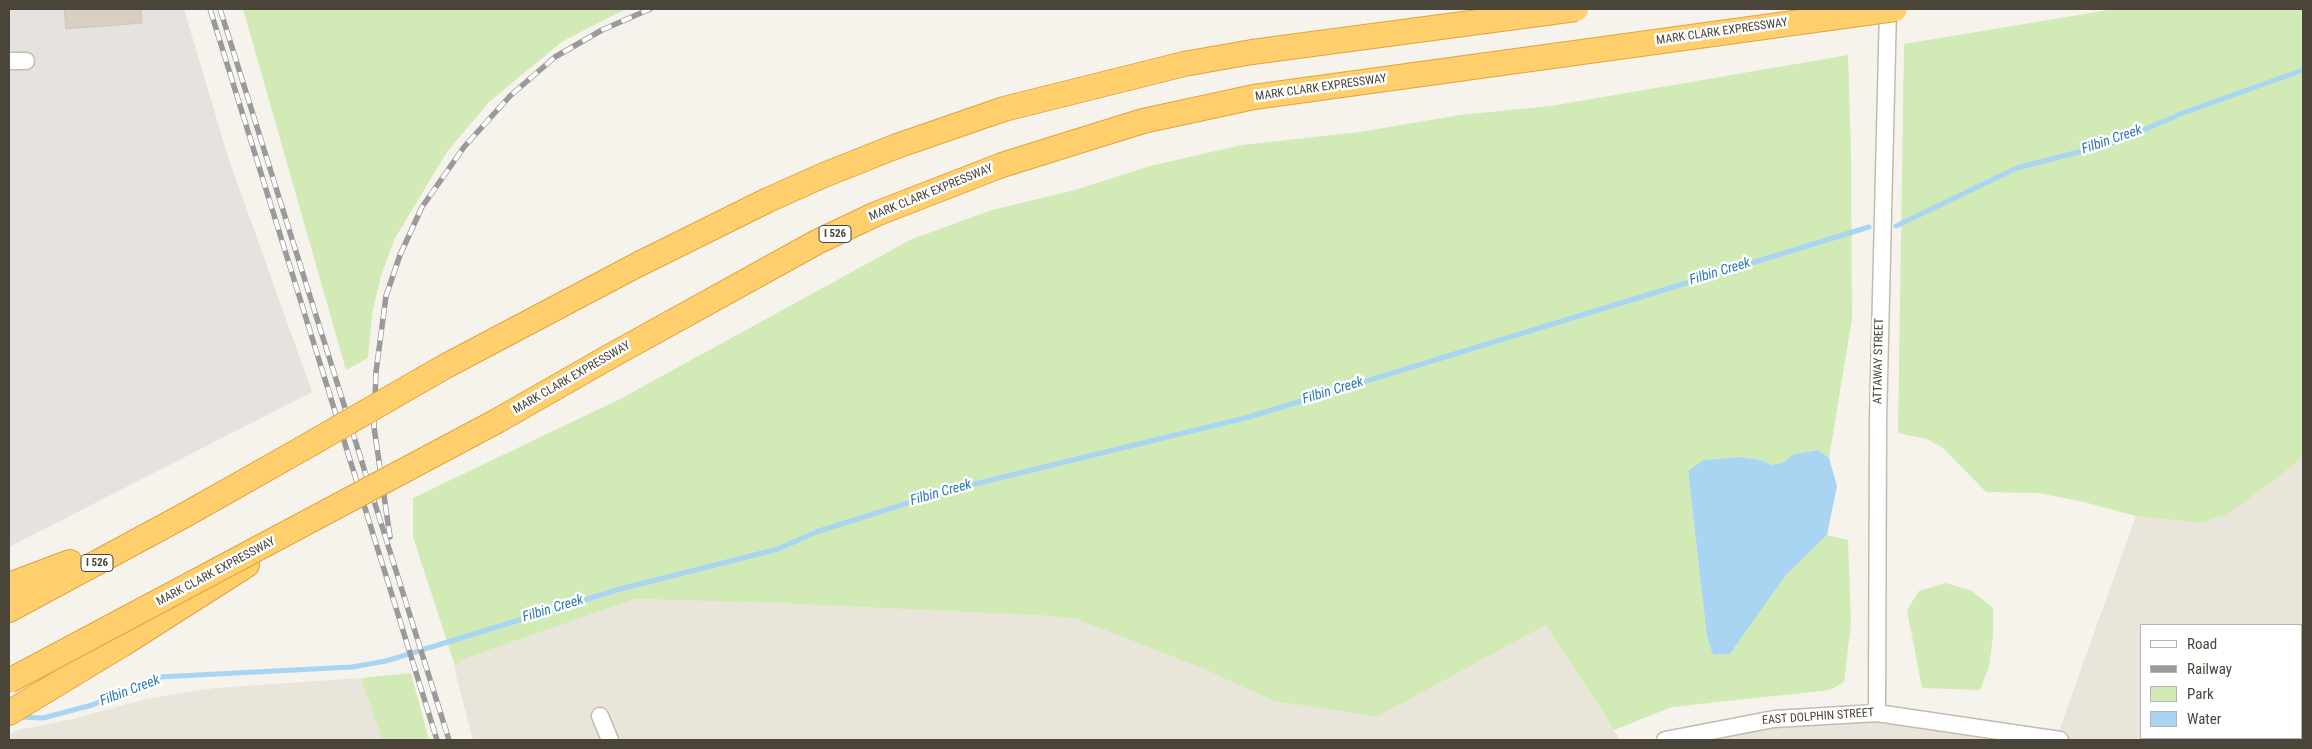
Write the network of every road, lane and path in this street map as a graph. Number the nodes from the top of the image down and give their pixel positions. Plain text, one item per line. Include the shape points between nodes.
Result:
1 (1576, 9) edge
2 (1888, 9) edge
3 (1895, 9) edge
4 (9, 61) edge
5 (26, 61) dead end
6 (331, 511) junction
7 (185, 515) junction
8 (9, 586) edge
9 (9, 610) edge
10 (9, 681) edge
11 (9, 713) edge
12 (1877, 713) junction
13 (600, 716) dead end
14 (610, 740) edge
15 (1665, 740) edge
16 (2060, 740) edge

1 - 7 highway, I 526, bridge via 1184,64 1004,109 897,146 776,196 638,265 444,367
2 - 12 street, ATTAWAY STREET via 1878,420
3 - 6 highway, MARK CLARK EXPRESSWAY / I 526, bridge via 1254,97 1143,121 1072,142 1002,165 876,214 817,242 609,356 497,422
4 - 5 street
6 - 10 highway, MARK CLARK EXPRESSWAY / I 526, bridge
6 - 11 highway, bridge
7 - 8 highway
7 - 9 highway, I 526
12 - 15 street, EAST DOLPHIN STREET via 1774,719
12 - 16 street, EAST DOLPHIN STREET
13 - 14 street

